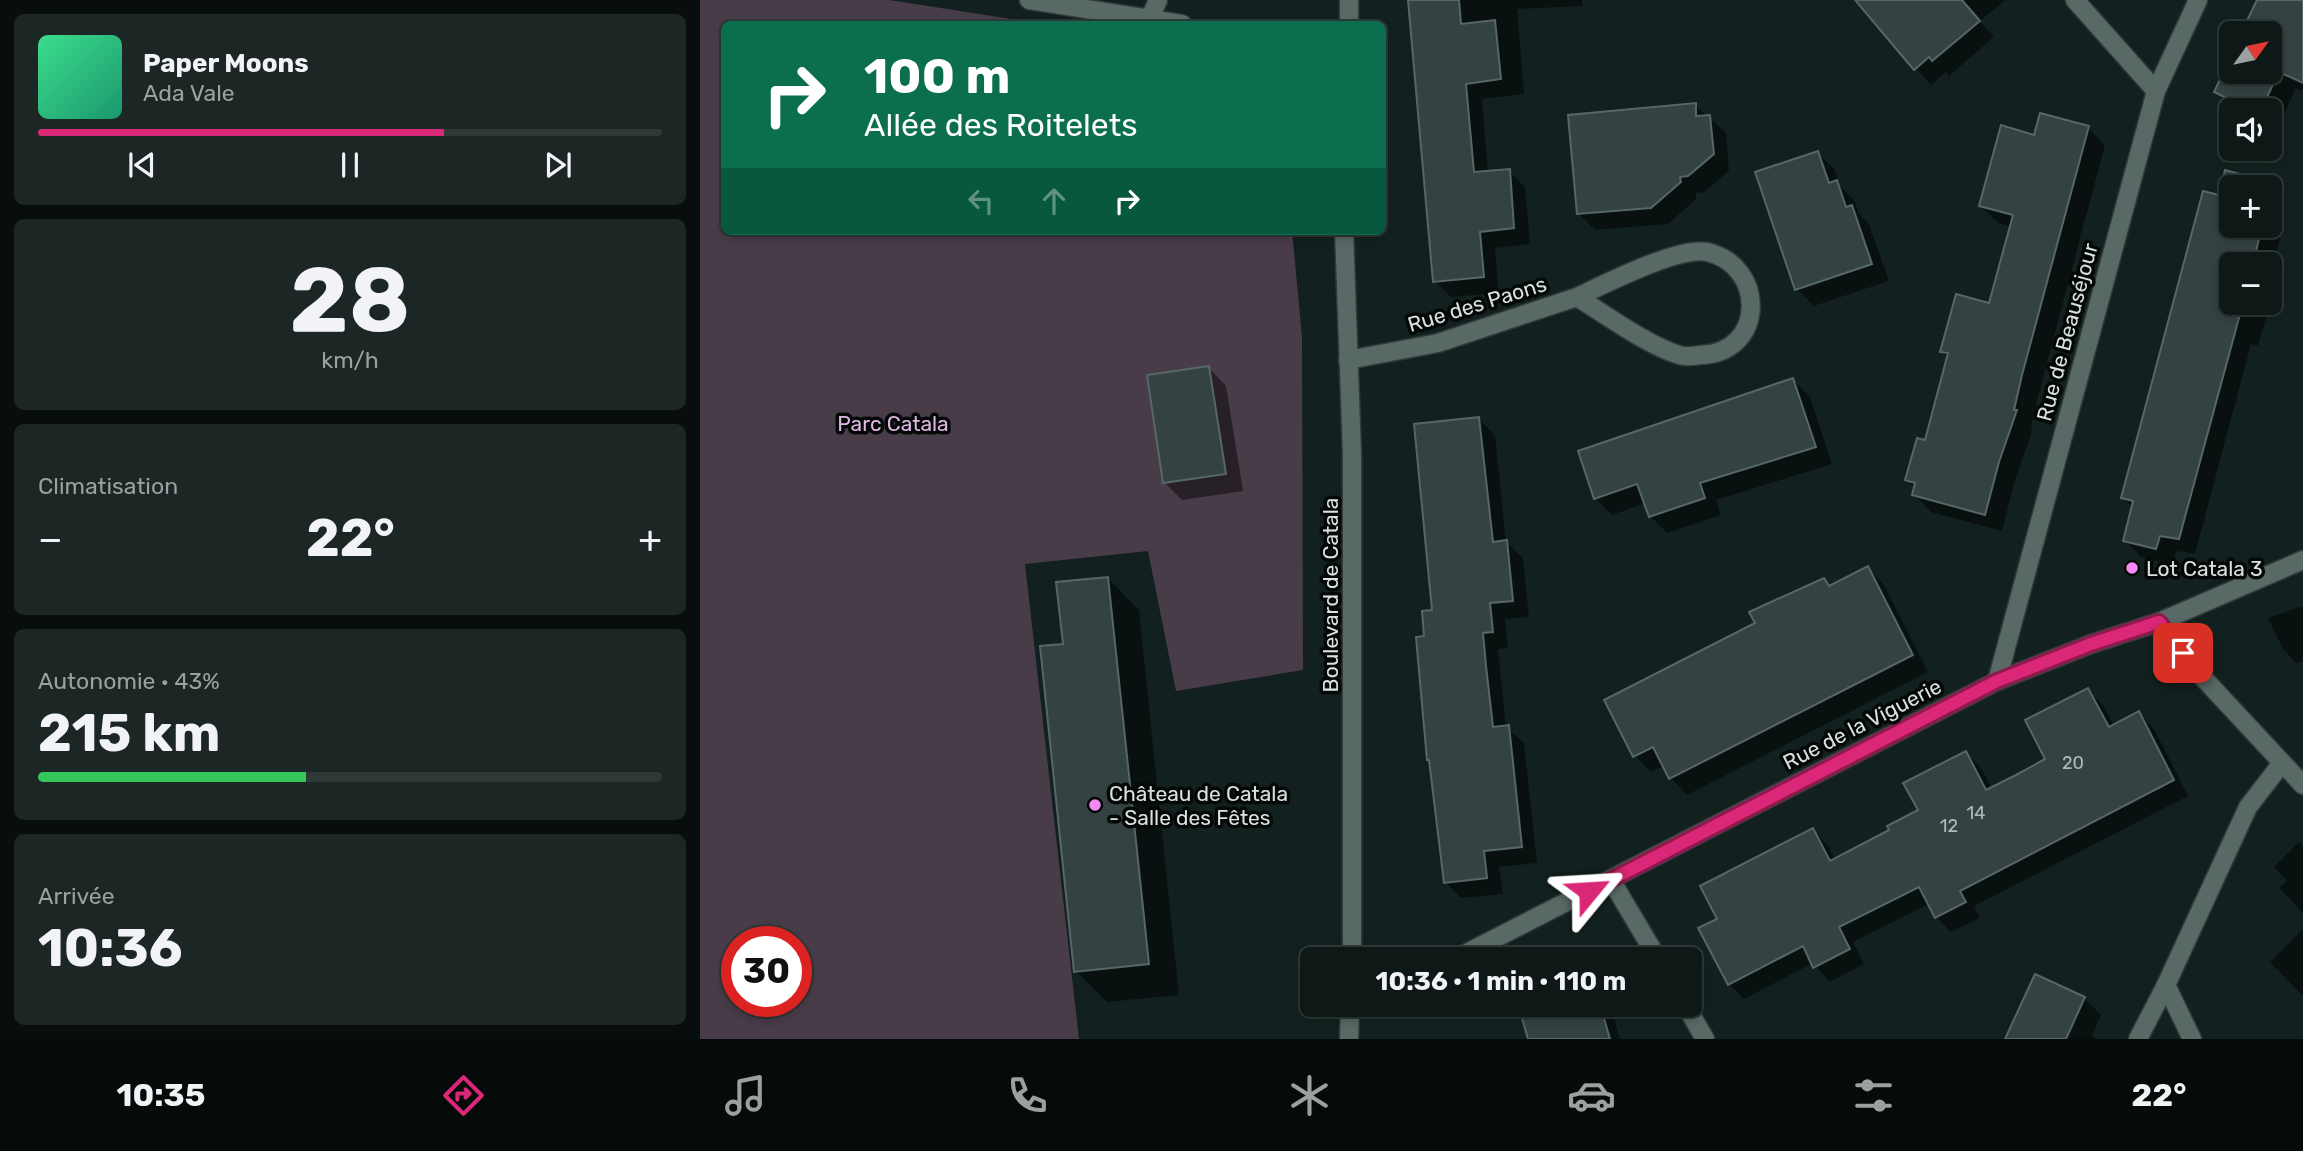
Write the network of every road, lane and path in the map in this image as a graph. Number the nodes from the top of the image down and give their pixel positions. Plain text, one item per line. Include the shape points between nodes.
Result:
1 (1029, 0) edge
2 (1158, 0) edge
3 (1349, 0) edge
4 (2075, 0) edge
5 (2197, 0) edge
6 (1150, 18) junction
7 (1166, 21) edge
8 (1349, 21) edge
9 (2156, 91) junction
10 (1344, 235) edge
11 (1577, 297) junction
12 (1348, 360) junction
13 (2303, 560) edge
14 (2159, 622) junction
15 (1997, 681) junction
16 (2282, 763) junction
17 (2303, 785) edge
18 (1611, 880) junction
19 (1352, 947) edge
20 (1479, 947) edge
21 (1651, 947) edge
22 (2166, 985) junction
23 (1350, 1017) edge
24 (1692, 1017) edge
25 (1349, 1039) edge
26 (1705, 1039) edge
27 (2138, 1039) edge
28 (2192, 1039) edge

1 - 6 street
2 - 6 street
3 - 8 street
4 - 9 street
5 - 9 street, Rue de Beauséjour
6 - 7 street
9 - 15 street, Rue de Beauséjour
10 - 12 street, Boulevard de Catala
11 - 11 street, Rue des Paons via 1681,356 1712,355 1735,344 1749,325 1745,278 1728,260 1705,252 1676,256
11 - 12 street, Rue des Paons via 1438,343
12 - 19 street, Boulevard de Catala
13 - 14 street, Rue de la Viguerie
14 - 15 street, Rue de la Viguerie
14 - 16 street via 2194,669
15 - 18 street, Rue de la Viguerie
16 - 17 street
16 - 22 street via 2248,807
18 - 20 street, Rue de la Viguerie
18 - 21 street
22 - 27 street
22 - 28 street
23 - 25 street
24 - 26 street

